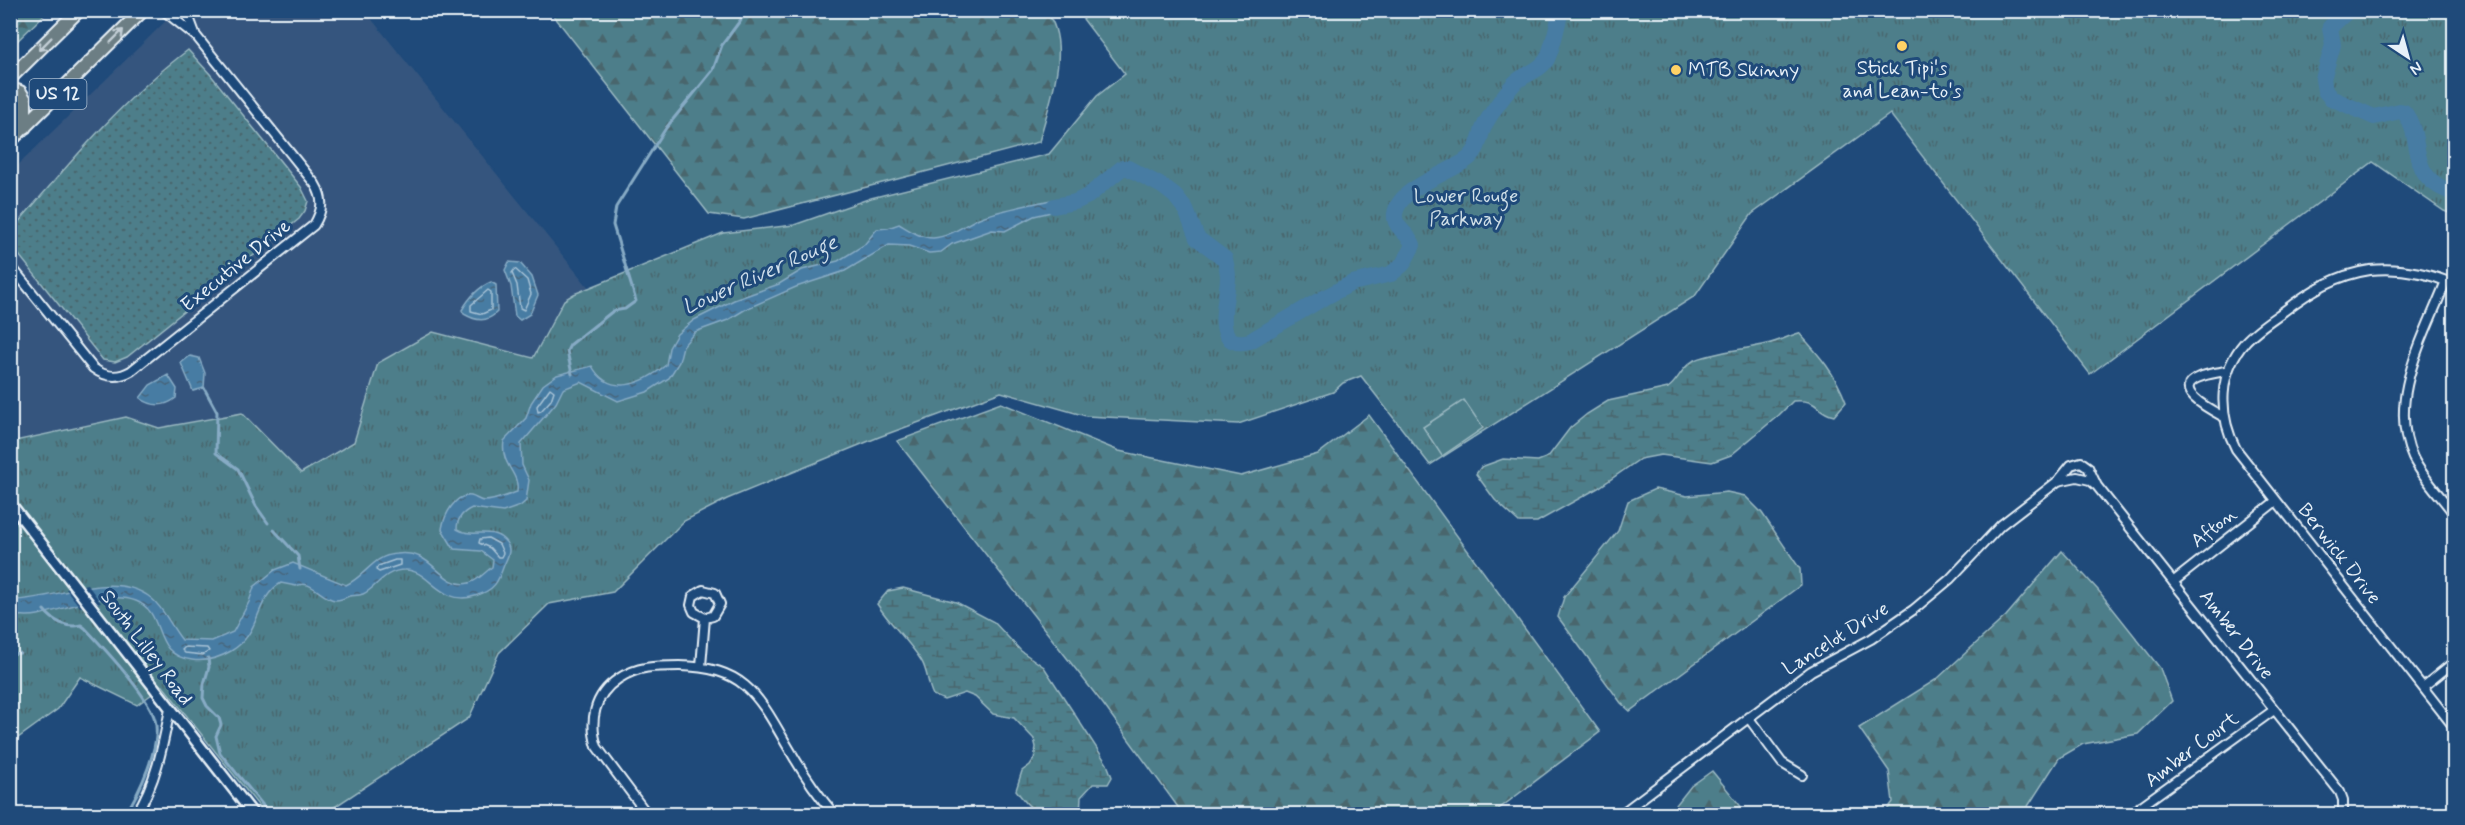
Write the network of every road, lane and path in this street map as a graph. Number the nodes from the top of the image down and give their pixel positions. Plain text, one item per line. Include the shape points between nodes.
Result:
1 (80, 10) edge
2 (143, 10) edge
3 (163, 10) edge
4 (183, 10) edge
5 (197, 37) junction
6 (10, 78) edge
7 (10, 89) edge
8 (25, 127) junction
9 (10, 141) edge
10 (10, 265) edge
11 (2446, 281) junction
12 (2454, 284) edge
13 (2228, 370) junction
14 (2224, 417) junction
15 (2081, 462) joint
16 (2080, 477) joint
17 (2058, 481) junction
18 (2097, 486) junction
19 (2276, 501) junction
20 (10, 503) edge
21 (2454, 514) edge
22 (2173, 582) junction
23 (705, 618) dead end
24 (2454, 662) edge
25 (701, 666) junction
26 (2423, 687) junction
27 (170, 709) junction
28 (2274, 710) junction
29 (1748, 717) junction
30 (2454, 727) edge
31 (1802, 775) dead end
32 (2344, 810) edge
33 (136, 814) edge
34 (253, 814) edge
35 (647, 814) edge
36 (834, 814) edge
37 (1621, 814) edge
38 (2130, 814) edge

1 -> 6 main road, US 12
8 -> 2 main road, US 12
3 - 5 street, Executive Drive
4 - 5 street, Executive Drive
5 - 10 street, Executive Drive via 319,192 322,207 314,225 131,371 118,376 105,375 93,368
7 - 8 main road via 20,92 25,100
8 - 9 main road, US 12
11 - 12 street, Berwick Drive
11 - 13 street, Berwick Drive via 2409,271 2372,270 2324,283 2251,336
11 - 21 street via 2409,377 2403,411 2407,443 2414,460
13 - 14 street, Berwick Drive via 2223,391
13 - 14 street via 2202,376 2190,385 2194,400
14 - 19 street, Berwick Drive via 2236,449
15 - 17 street, Lancelot Drive via 2071,465
15 - 18 street, Amber Drive via 2088,467
16 - 17 street, Lancelot Drive
16 - 18 street, Amber Drive
17 - 29 street, Lancelot Drive via 2001,525 1950,579 1913,610 1871,639 1811,671
18 - 22 street, Amber Drive
19 - 22 street, Afton
19 - 26 street, Berwick Drive
20 - 27 street, South Lilley Road
22 - 28 street, Amber Drive
23 - 25 street
24 - 26 street
25 - 35 street via 630,670 611,683 598,699 594,719 597,747
25 - 36 street via 734,678 750,689 767,708 788,748
26 - 30 street, Berwick Drive
27 - 33 street via 154,774
27 - 34 street, South Lilley Road
28 - 32 street, Amber Drive via 2340,792
28 - 38 street, Amber Court
29 - 31 street via 1782,763
29 - 37 street, Lancelot Drive

